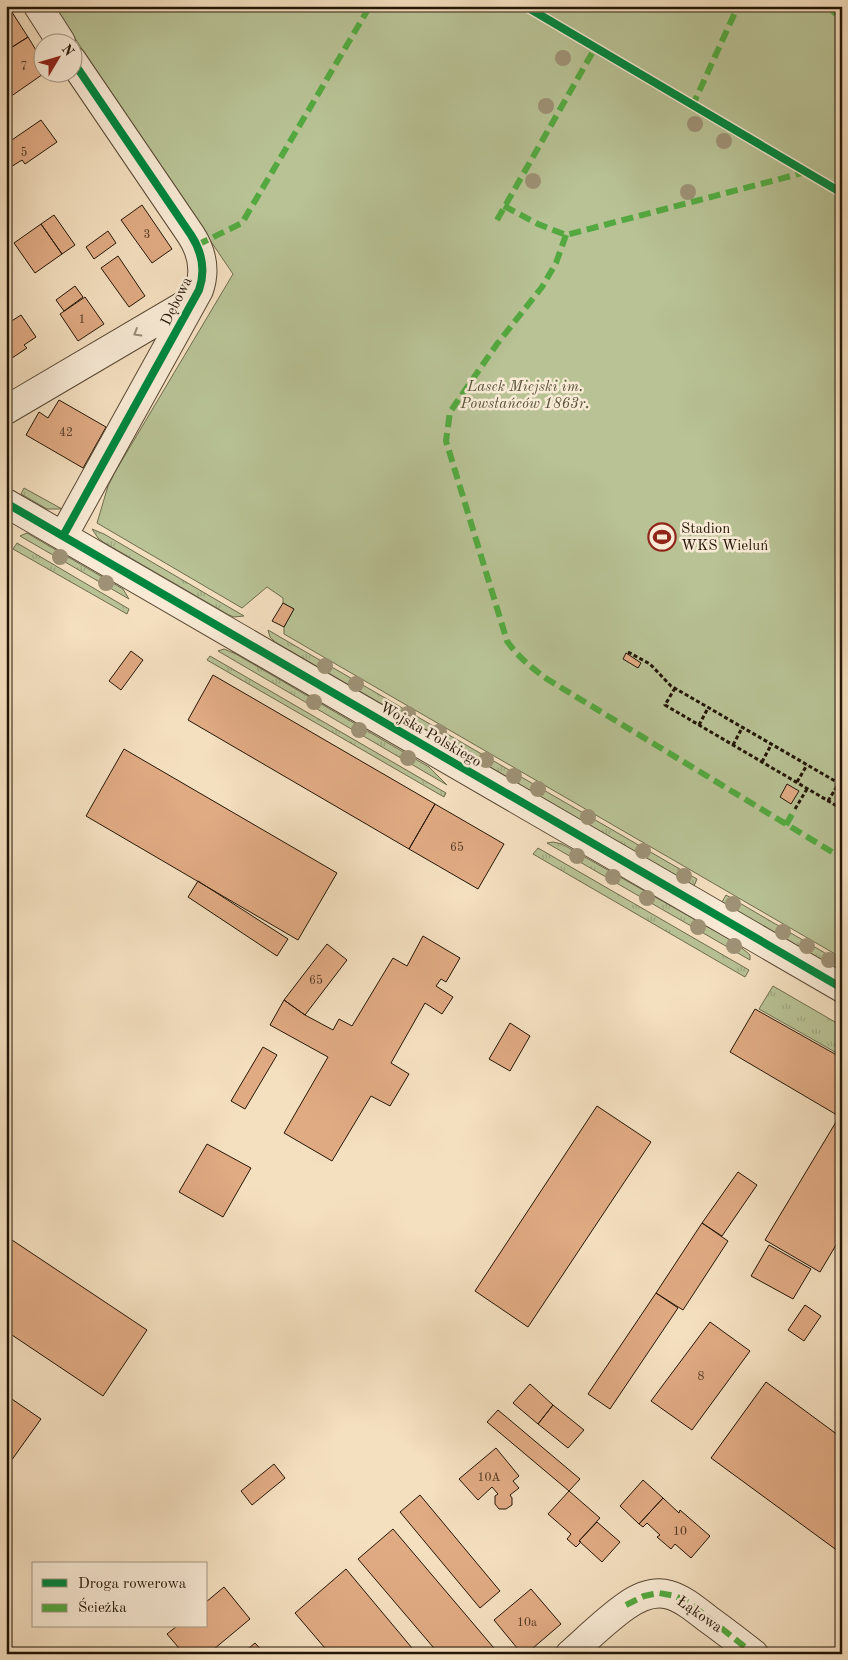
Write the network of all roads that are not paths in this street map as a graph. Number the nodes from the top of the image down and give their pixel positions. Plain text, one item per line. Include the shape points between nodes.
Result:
1 (38, 6) edge
2 (55, 32) edge
3 (82, 75) edge
4 (194, 300) junction
5 (6, 410) edge
6 (6, 503) edge
7 (63, 536) junction
8 (842, 988) edge
9 (570, 1654) edge
10 (754, 1654) edge

1 - 2 street
3 - 4 street, Dębowa via 197,245 204,272
4 -> 5 street, Dębowa
4 - 7 street, Dębowa
6 - 7 street, Wojska Polskiego
7 - 8 street, Wojska Polskiego
9 - 10 street, Łąkowa via 626,1605 644,1596 659,1594 688,1602

